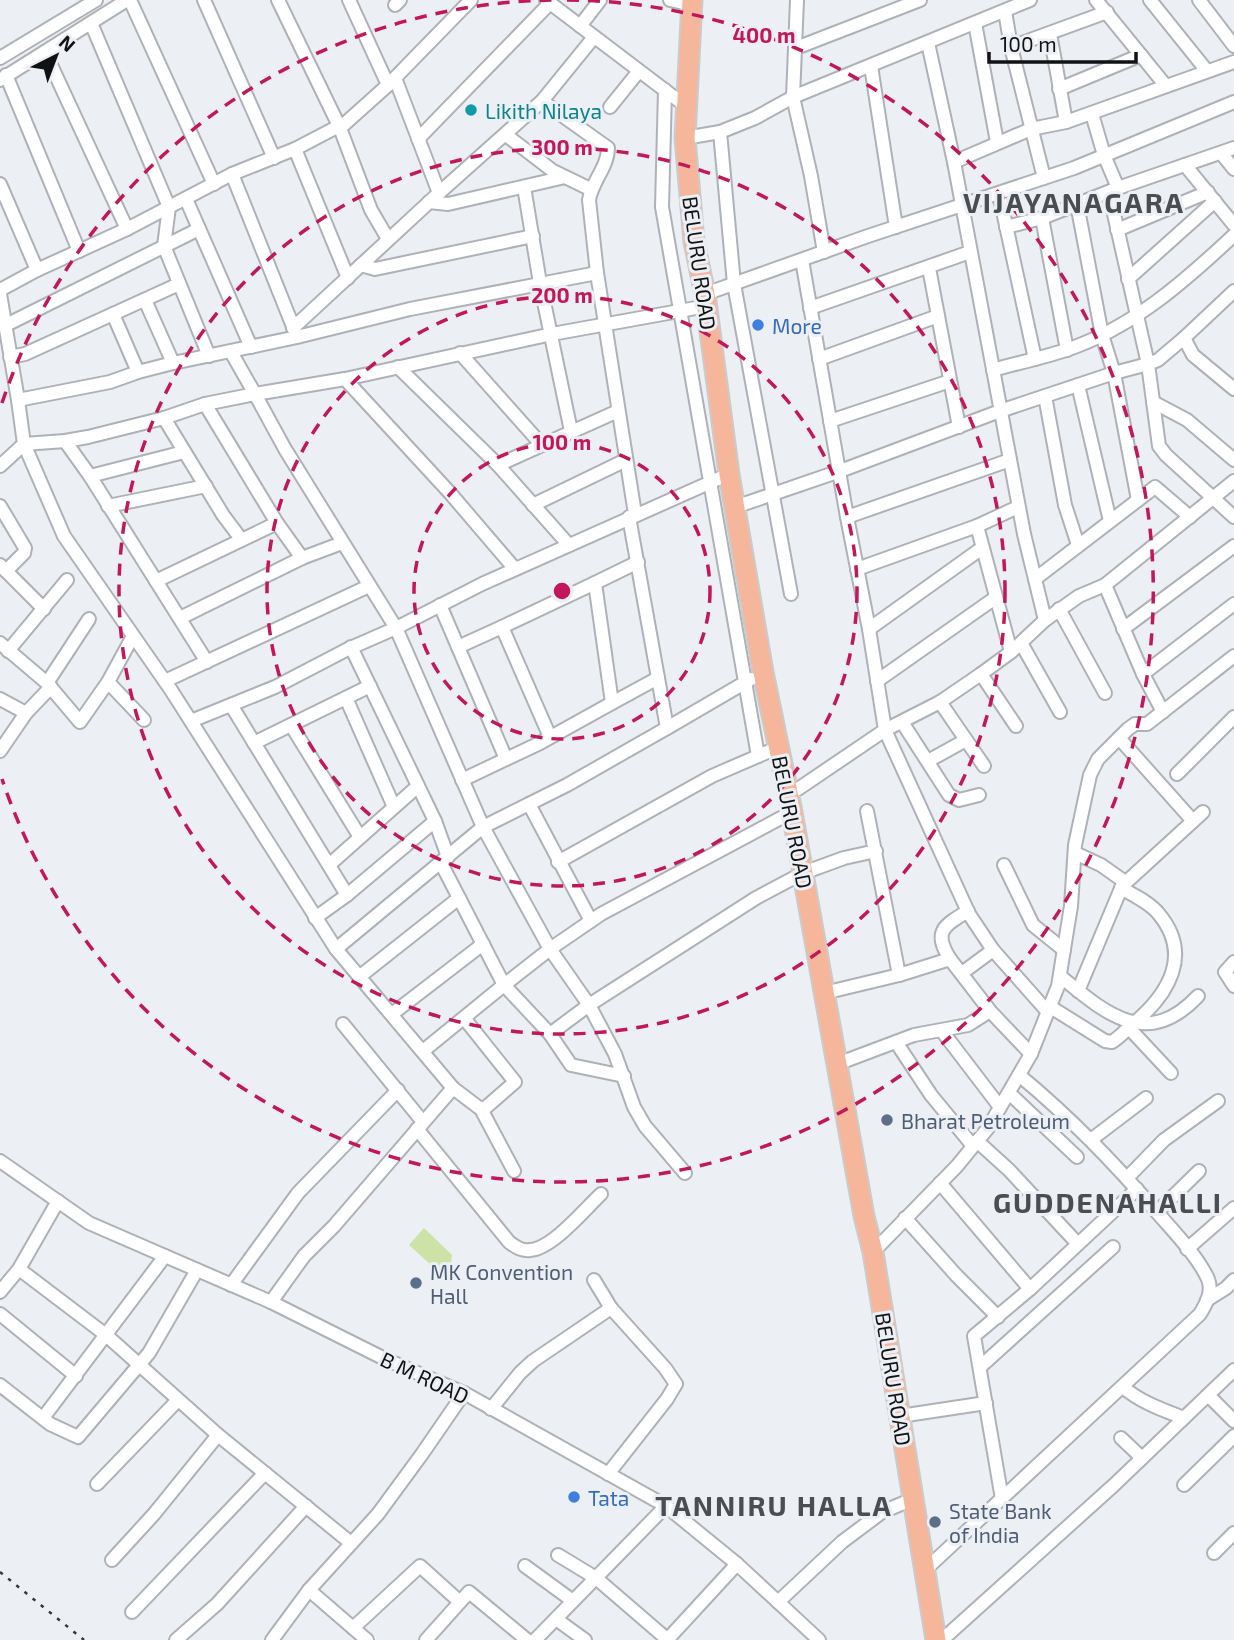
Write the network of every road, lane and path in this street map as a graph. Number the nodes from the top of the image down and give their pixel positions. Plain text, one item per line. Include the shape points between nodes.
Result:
1 (98, 0) edge
2 (129, 0) edge
3 (204, 0) edge
4 (278, 0) edge
5 (349, 0) edge
6 (471, 0) edge
7 (600, 0) edge
8 (670, 0) edge
9 (797, 0) edge
10 (920, 0) edge
11 (1030, 0) edge
12 (1096, 0) edge
13 (1150, 0) edge
14 (1199, 0) edge
15 (548, 1) edge
16 (692, 3) edge
17 (1007, 6) edge
18 (1107, 12) junction
19 (105, 14) junction
20 (91, 23) junction
21 (975, 23) junction
22 (580, 26) junction
23 (1050, 34) junction
24 (594, 37) junction
25 (928, 43) junction
26 (1234, 46) edge
27 (1011, 47) junction
28 (796, 48) junction
29 (45, 51) junction
30 (1141, 55) junction
31 (0, 58) edge
32 (1234, 62) edge
33 (871, 66) junction
34 (639, 71) junction
35 (1207, 71) junction
36 (3, 78) edge
37 (392, 82) junction
38 (1166, 86) junction
39 (1059, 89) junction
40 (665, 90) junction
41 (793, 97) junction
42 (542, 101) junction
43 (610, 107) dead end
44 (687, 107) junction
45 (1232, 107) edge
46 (1092, 114) junction
47 (1066, 122) junction
48 (340, 127) junction
49 (1031, 129) junction
50 (720, 132) junction
51 (506, 135) junction
52 (685, 138) junction
53 (418, 139) junction
54 (997, 142) junction
55 (1234, 148) edge
56 (295, 149) junction
57 (1221, 153) junction
58 (1104, 155) junction
59 (274, 158) junction
60 (954, 162) junction
61 (1185, 165) junction
62 (1234, 169) edge
63 (232, 174) junction
64 (565, 177) junction
65 (1044, 178) junction
66 (0, 184) edge
67 (214, 184) junction
68 (524, 187) junction
69 (590, 189) junction
70 (1113, 190) junction
71 (999, 193) junction
72 (1211, 197) junction
73 (434, 198) junction
74 (186, 199) junction
75 (1077, 204) junction
76 (169, 207) junction
77 (960, 207) junction
78 (1042, 218) junction
79 (1234, 225) edge
80 (896, 227) junction
81 (1006, 227) junction
82 (127, 229) junction
83 (199, 229) junction
84 (1117, 230) junction
85 (1234, 235) edge
86 (533, 236) junction
87 (388, 239) junction
88 (164, 246) junction
89 (79, 251) junction
90 (824, 252) junction
91 (970, 253) junction
92 (802, 260) junction
93 (361, 265) junction
94 (929, 268) junction
95 (37, 270) junction
96 (597, 273) junction
97 (348, 278) junction
98 (1128, 279) junction
99 (540, 283) junction
100 (178, 284) junction
101 (734, 284) junction
102 (1234, 291) edge
103 (0, 292) edge
104 (145, 300) junction
105 (706, 300) junction
106 (810, 308) junction
107 (678, 311) junction
108 (113, 314) junction
109 (938, 316) junction
110 (1137, 316) junction
111 (604, 324) junction
112 (4, 326) junction
113 (295, 333) junction
114 (552, 334) junction
115 (1102, 335) junction
116 (1184, 338) junction
117 (251, 347) junction
118 (1067, 350) junction
119 (231, 352) junction
120 (460, 353) junction
121 (209, 356) junction
122 (10, 357) junction
123 (819, 359) junction
124 (1035, 359) junction
125 (173, 363) junction
126 (1148, 364) junction
127 (398, 367) junction
128 (993, 370) junction
129 (138, 372) junction
130 (1114, 373) junction
131 (345, 379) junction
132 (950, 381) junction
133 (1078, 385) junction
134 (1234, 389) edge
135 (255, 394) junction
136 (1045, 396) junction
137 (18, 400) junction
138 (1153, 402) junction
139 (205, 404) junction
140 (618, 411) junction
141 (1000, 411) junction
142 (164, 418) junction
143 (830, 421) junction
144 (959, 427) junction
145 (571, 431) junction
146 (65, 441) junction
147 (24, 444) junction
148 (541, 444) junction
149 (184, 452) junction
150 (626, 460) junction
151 (1010, 460) junction
152 (1234, 460) edge
153 (498, 465) junction
154 (0, 466) edge
155 (841, 471) junction
156 (729, 474) junction
157 (90, 476) junction
158 (1234, 481) edge
159 (710, 482) junction
160 (206, 486) junction
161 (772, 495) junction
162 (1214, 497) junction
163 (1138, 500) junction
164 (533, 505) junction
165 (0, 506) edge
166 (107, 506) junction
167 (734, 507) junction
168 (1018, 507) junction
169 (632, 515) junction
170 (847, 517) junction
171 (1190, 517) junction
172 (1234, 517) edge
173 (1110, 521) junction
174 (277, 523) junction
175 (977, 526) junction
176 (241, 539) junction
177 (342, 543) junction
178 (568, 544) junction
179 (1078, 545) junction
180 (1234, 546) edge
181 (982, 548) junction
182 (302, 558) junction
183 (638, 562) junction
184 (3, 568) edge
185 (515, 569) junction
186 (857, 569) junction
187 (1035, 579) junction
188 (67, 580) dead end
189 (156, 582) junction
190 (595, 583) junction
191 (1105, 585) junction
192 (369, 586) junction
193 (791, 594) dead end
194 (995, 598) junction
195 (1234, 604) edge
196 (440, 605) junction
197 (44, 609) junction
198 (1059, 609) junction
199 (180, 618) junction
200 (89, 619) dead end
201 (1045, 620) junction
202 (502, 627) junction
203 (396, 628) junction
204 (869, 629) junction
205 (1123, 629) junction
206 (133, 636) junction
207 (4, 647) edge
208 (351, 647) junction
209 (458, 647) junction
210 (1016, 647) junction
211 (1234, 656) edge
212 (207, 662) junction
213 (763, 673) junction
214 (981, 674) junction
215 (1143, 674) junction
216 (658, 678) junction
217 (165, 681) junction
218 (877, 681) junction
219 (108, 682) junction
220 (745, 683) junction
221 (49, 685) junction
222 (370, 687) junction
223 (1105, 693) dead end
224 (346, 698) junction
225 (0, 699) edge
226 (940, 702) junction
227 (612, 703) junction
228 (231, 705) junction
229 (1060, 712) dead end
230 (1163, 712) junction
231 (26, 713) junction
232 (1234, 717) edge
233 (144, 720) dead end
234 (191, 721) junction
235 (902, 722) junction
236 (291, 725) junction
237 (1016, 726) dead end
238 (667, 727) junction
239 (885, 730) junction
240 (550, 737) junction
241 (1119, 738) junction
242 (966, 740) junction
243 (254, 743) junction
244 (779, 747) junction
245 (0, 751) edge
246 (758, 756) junction
247 (506, 759) junction
248 (928, 761) junction
249 (984, 766) dead end
250 (1177, 774) dead end
251 (462, 780) junction
252 (418, 786) junction
253 (788, 790) junction
254 (979, 795) dead end
255 (529, 804) junction
256 (394, 807) junction
257 (867, 811) dead end
258 (792, 812) junction
259 (435, 821) junction
260 (483, 827) junction
261 (360, 837) junction
262 (876, 851) junction
263 (1075, 853) junction
264 (444, 860) junction
265 (558, 862) junction
266 (328, 865) junction
267 (1004, 865) dead end
268 (803, 873) junction
269 (1123, 885) junction
270 (347, 895) junction
271 (458, 898) junction
272 (968, 911) junction
273 (315, 918) junction
274 (592, 921) junction
275 (483, 944) junction
276 (336, 949) junction
277 (550, 949) junction
278 (992, 950) junction
279 (1064, 950) junction
280 (950, 959) junction
281 (1234, 962) edge
282 (962, 973) junction
283 (899, 975) junction
284 (359, 976) junction
285 (1060, 976) junction
286 (504, 985) junction
287 (1234, 986) edge
288 (1078, 991) junction
289 (824, 993) junction
290 (1198, 996) dead end
291 (589, 1006) junction
292 (1048, 1009) junction
293 (990, 1011) junction
294 (392, 1014) junction
295 (464, 1018) junction
296 (343, 1024) dead end
297 (1132, 1025) junction
298 (942, 1031) junction
299 (550, 1034) junction
300 (896, 1042) junction
301 (423, 1051) junction
302 (1031, 1054) junction
303 (837, 1064) junction
304 (1171, 1073) dead end
305 (1019, 1075) junction
306 (624, 1076) junction
307 (453, 1088) junction
308 (398, 1090) junction
309 (1009, 1093) junction
310 (1146, 1098) dead end
311 (1218, 1101) dead end
312 (1000, 1107) junction
313 (481, 1109) junction
314 (420, 1125) junction
315 (1093, 1139) junction
316 (975, 1144) junction
317 (1077, 1157) dead end
318 (0, 1161) edge
319 (514, 1171) dead end
320 (1199, 1171) dead end
321 (685, 1173) dead end
322 (1127, 1178) junction
323 (940, 1183) junction
324 (1137, 1189) junction
325 (601, 1194) dead end
326 (58, 1201) junction
327 (1234, 1208) edge
328 (1157, 1212) junction
329 (905, 1218) junction
330 (1078, 1244) junction
331 (1113, 1247) dead end
332 (1187, 1249) junction
333 (873, 1252) junction
334 (165, 1256) junction
335 (19, 1269) junction
336 (197, 1270) junction
337 (594, 1280) dead end
338 (1234, 1280) edge
339 (231, 1284) junction
340 (1030, 1289) junction
341 (0, 1293) edge
342 (1208, 1300) junction
343 (271, 1302) junction
344 (611, 1308) junction
345 (0, 1314) edge
346 (998, 1317) junction
347 (106, 1335) junction
348 (140, 1363) junction
349 (980, 1367) junction
350 (1234, 1370) edge
351 (76, 1377) junction
352 (0, 1385) edge
353 (1123, 1387) junction
354 (464, 1393) junction
355 (1208, 1395) junction
356 (178, 1400) junction
357 (986, 1403) junction
358 (491, 1409) junction
359 (900, 1416) junction
360 (43, 1418) junction
361 (1184, 1418) junction
362 (1234, 1421) edge
363 (218, 1435) junction
364 (1234, 1436) edge
365 (1121, 1438) dead end
366 (1142, 1458) junction
367 (265, 1473) junction
368 (608, 1474) junction
369 (97, 1484) dead end
370 (1185, 1485) dead end
371 (913, 1499) junction
372 (1002, 1499) junction
373 (306, 1506) junction
374 (666, 1506) junction
375 (1234, 1534) edge
376 (351, 1543) junction
377 (1214, 1553) dead end
378 (558, 1555) dead end
379 (112, 1560) dead end
380 (737, 1564) junction
381 (525, 1566) dead end
382 (925, 1570) junction
383 (596, 1578) junction
384 (309, 1590) junction
385 (573, 1601) junction
386 (460, 1602) junction
387 (778, 1602) junction
388 (132, 1612) dead end
389 (556, 1619) junction
390 (353, 1628) junction
391 (278, 1638) edge
392 (176, 1640) edge
393 (367, 1640) edge
394 (426, 1640) edge
395 (527, 1640) edge
396 (535, 1640) edge
397 (585, 1640) edge
398 (668, 1640) edge
399 (819, 1640) edge
400 (936, 1640) edge
401 (942, 1640) edge

1 - 19 street
1 - 31 street
2 - 19 street
2 - 67 street
3 - 59 street
4 - 48 street
5 - 37 street
6 - 37 street
7 - 22 street
8 - 16 street
9 - 28 street
10 - 28 street
11 - 17 street
12 - 18 street
13 - 35 street
14 - 26 street
15 - 22 street
15 - 53 street
16 - 44 highway, BELURU ROAD
17 - 21 street
17 - 27 street
18 - 23 street
18 - 30 street
19 - 20 street
20 - 29 street
20 - 76 street
21 - 25 street
21 - 54 street
22 - 24 street
23 - 27 street
23 - 39 street
24 - 34 street
24 - 42 street
25 - 33 street
25 - 60 street
27 - 49 street
28 - 41 street
29 - 36 street
29 - 82 street
30 - 38 street
30 - 39 street
32 - 35 street
33 - 41 street
33 - 80 street
34 - 40 street
34 - 43 street
35 - 38 street
36 - 89 street
37 - 48 street
37 - 53 street
38 - 46 street
39 - 47 street
40 - 44 street
40 - 107 street via 662,207
41 - 50 street
41 - 90 street
42 - 51 street
42 - 69 street via 608,148 604,166
44 - 52 highway, BELURU ROAD
45 - 58 street
46 - 47 street
46 - 58 street
47 - 49 street
48 - 56 street
48 - 87 street via 371,210
49 - 54 street
49 - 65 street
50 - 52 street
50 - 101 street
51 - 64 street
51 - 73 street
52 - 105 highway, BELURU ROAD via 694,242
53 - 73 street
54 - 60 street
55 - 57 street
56 - 59 street
56 - 97 street
57 - 61 street
57 - 62 street
58 - 65 street
58 - 70 street
59 - 63 street
60 - 77 street
61 - 70 street
61 - 72 street
63 - 67 street
63 - 113 street
64 - 68 street
64 - 69 street
65 - 71 street
66 - 95 street
67 - 74 street
68 - 73 street via 448,204
68 - 86 street
69 - 96 street
70 - 75 street
70 - 84 street
71 - 77 street
71 - 81 street
72 - 79 street
72 - 84 street
72 - 98 street
73 - 87 street
74 - 76 street
74 - 83 street
75 - 78 street
75 - 115 street
76 - 82 street
76 - 88 street
77 - 80 street
77 - 91 street
78 - 81 street
78 - 118 street
80 - 90 street
81 - 124 street
82 - 89 street
83 - 88 street
83 - 117 street
84 - 98 street
85 - 110 street
86 - 93 street via 375,269
86 - 99 street
87 - 93 street
88 - 100 street
88 - 112 street
89 - 95 street
90 - 92 street
91 - 94 street
91 - 128 street
92 - 101 street
92 - 106 street
93 - 97 street
94 - 106 street
94 - 109 street
95 - 103 street
96 - 99 street
96 - 111 street
97 - 113 street
98 - 110 street
99 - 113 street
99 - 114 street
100 - 104 street
100 - 121 street
101 - 105 street
101 - 161 street
102 - 116 street
103 - 112 street
104 - 108 street
104 - 125 street
105 - 107 street
105 - 156 highway, BELURU ROAD
106 - 123 street
107 - 111 street
107 - 159 street
108 - 122 street
108 - 129 street
109 - 123 street
109 - 132 street
110 - 115 street
110 - 126 street
111 - 114 street
111 - 140 street
112 - 122 street
113 - 117 street
114 - 120 street
114 - 145 street
115 - 118 street
115 - 130 street
116 - 126 street
116 - 134 street via 1193,355
117 - 119 street
118 - 124 street
119 - 121 street
119 - 135 street
120 - 127 street
120 - 148 street
121 - 125 street
122 - 137 street
123 - 143 street
124 - 128 street
125 - 129 street
126 - 130 street
126 - 138 street
127 - 131 street
127 - 153 street
128 - 141 street
129 - 137 street
130 - 133 street
130 - 163 street
131 - 135 street
131 - 185 street
132 - 143 street
132 - 144 street
133 - 136 street
133 - 173 street
135 - 139 street
135 - 177 street
136 - 141 street
136 - 179 street via 1065,505
137 - 147 street
138 - 152 street via 1187,419
138 - 162 street via 1162,450
139 - 142 street
139 - 174 street
140 - 145 street
140 - 150 street
141 - 144 street
141 - 151 street
142 - 146 street
142 - 149 street
143 - 155 street
144 - 155 street
145 - 148 street
146 - 147 street
146 - 157 street
147 - 154 street
147 - 206 street via 64,536
148 - 153 street
149 - 157 street
149 - 160 street
150 - 164 street
150 - 169 street
151 - 168 street
151 - 170 street
153 - 164 street
155 - 161 street
155 - 170 street
156 - 159 street
156 - 167 highway, BELURU ROAD
157 - 166 street
158 - 162 street
159 - 169 street
159 - 220 street
160 - 166 street
160 - 176 street
161 - 167 street
161 - 193 street
162 - 171 street
162 - 172 street
163 - 171 street via 1155,487
163 - 173 street
164 - 178 street
165 - 184 street via 25,548
166 - 189 street
167 - 213 highway, BELURU ROAD
168 - 175 street
168 - 187 street
169 - 178 street
169 - 183 street
170 - 186 street
171 - 191 street
173 - 179 street
174 - 176 street
174 - 182 street
175 - 181 street
175 - 186 street
176 - 189 street
177 - 182 street
177 - 192 street
178 - 185 street
179 - 187 street
180 - 205 street
181 - 194 street
181 - 204 street
182 - 199 street
183 - 190 street
183 - 216 street
184 - 197 street
185 - 196 street
186 - 204 street
187 - 201 street
188 - 197 street
189 - 199 street
190 - 202 street
190 - 227 street
191 - 198 street
191 - 205 street
192 - 203 street
192 - 212 street
194 - 210 street
194 - 218 street
195 - 215 street
196 - 203 street
196 - 209 street
197 - 207 street
198 - 201 street
198 - 223 street
199 - 212 street
200 - 221 street
201 - 210 street
202 - 209 street
202 - 240 street
203 - 208 street
203 - 251 street
204 - 218 street
205 - 215 street
206 - 217 street
206 - 219 street
207 - 221 street
208 - 222 street
208 - 228 street
209 - 247 street
210 - 214 street
210 - 229 street
211 - 230 street
212 - 217 street
213 - 220 street
213 - 244 highway, BELURU ROAD
214 - 226 street
214 - 237 street
215 - 230 street
216 - 227 street
216 - 238 street
217 - 234 street
218 - 239 street
219 - 221 street via 82,722
219 - 233 street
220 - 238 street
220 - 246 street
221 - 231 street
222 - 224 street
222 - 252 street
224 - 236 street
224 - 256 street
225 - 231 street
226 - 235 street
226 - 242 street
227 - 240 street
228 - 234 street
228 - 243 street
230 - 241 street via 1147,724 1135,724
231 - 245 street
232 - 250 street
234 - 273 street
235 - 239 street
235 - 248 street
236 - 243 street
236 - 261 street
238 - 255 street
239 - 253 street via 797,789
239 - 272 street
240 - 247 street
241 - 263 street via 1098,759 1090,775
241 - 269 street via 1198,816
242 - 248 street
242 - 249 street
243 - 266 street
244 - 246 street
244 - 253 highway, BELURU ROAD
246 - 265 street via 712,775
247 - 251 street
248 - 254 street via 954,799
251 - 260 street
252 - 256 street
252 - 259 street
253 - 258 highway, BELURU ROAD
255 - 260 street
255 - 265 street
256 - 261 street
257 - 262 street
258 - 268 highway, BELURU ROAD
258 - 274 street
259 - 264 street
259 - 270 street
260 - 264 street
260 - 277 street
261 - 266 street
262 - 268 street
262 - 283 street
263 - 269 street via 1101,865
263 - 279 street
264 - 271 street
264 - 276 street
265 - 274 street
266 - 270 street
267 - 279 street via 1032,925
268 - 289 highway, BELURU ROAD
268 - 291 street via 756,898
269 - 288 street
269 - 297 street via 1156,911 1174,943 1176,962 1150,1011
270 - 273 street
271 - 275 street
271 - 284 street
272 - 278 street
272 - 280 street via 952,921 942,935 941,944
273 - 276 street
274 - 277 street
275 - 286 street
275 - 294 street
276 - 284 street
277 - 286 street
277 - 291 street
278 - 282 street
278 - 292 street
279 - 285 street
280 - 282 street
280 - 283 street
281 - 287 street via 1225,972
282 - 293 street
283 - 289 street
284 - 294 street
285 - 288 street
285 - 292 street
286 - 295 street
286 - 299 street
288 - 297 street via 1100,1010
289 - 303 highway, BELURU ROAD
290 - 297 street via 1179,1013 1152,1024
291 - 299 street
291 - 306 street
292 - 297 street via 1109,1042
292 - 302 street
293 - 298 street via 968,1025
293 - 302 street
294 - 301 street
295 - 301 street
295 - 313 street via 514,1082
296 - 308 street
297 - 304 street
298 - 300 street
298 - 312 street
299 - 306 street via 571,1065
300 - 303 street
300 - 316 street via 931,1095
301 - 307 street
302 - 305 street
303 - 333 highway, BELURU ROAD
305 - 309 street
305 - 315 street
306 - 321 street via 645,1126
307 - 313 street
307 - 314 street
308 - 314 street
308 - 339 street via 298,1193
309 - 312 street
309 - 317 street
310 - 315 street
311 - 322 street via 1164,1140
312 - 316 street
313 - 319 street
314 - 325 street via 509,1242 520,1250 545,1246
314 - 343 street via 304,1256
315 - 322 street
316 - 323 street
316 - 330 street via 1009,1170
318 - 326 street, B M ROAD
320 - 328 street
322 - 324 street
323 - 329 street
323 - 340 street
324 - 328 street
324 - 330 street
326 - 334 street, B M ROAD via 89,1223
326 - 335 street
327 - 332 street
328 - 332 street
329 - 333 street
329 - 346 street
330 - 340 street
331 - 349 street
332 - 342 street via 1208,1280
333 - 359 highway, BELURU ROAD
334 - 336 street, B M ROAD
334 - 347 street
335 - 341 street
335 - 347 street
336 - 339 street, B M ROAD
336 - 348 street
337 - 344 street
338 - 342 street
339 - 343 street, B M ROAD
340 - 346 street
342 - 353 street via 1200,1314
343 - 354 street, B M ROAD
344 - 358 street via 533,1361
344 - 368 street via 676,1384
345 - 351 street
346 - 349 street via 974,1336
347 - 348 street
347 - 351 street
348 - 356 street
348 - 360 street via 78,1437
349 - 357 street
350 - 355 street
351 - 360 street
352 - 360 street
353 - 361 street
353 - 372 street
354 - 358 street, B M ROAD
354 - 376 street via 378,1514
355 - 361 street
355 - 362 street
356 - 363 street
356 - 369 street
357 - 359 street
357 - 372 street
358 - 368 street, B M ROAD
359 - 371 highway, BELURU ROAD
361 - 366 street
363 - 367 street
363 - 379 street
364 - 370 street
365 - 366 street
366 - 401 street
367 - 373 street
367 - 388 street
368 - 374 street, B M ROAD
371 - 382 highway, BELURU ROAD
371 - 387 street via 882,1512 842,1542
372 - 382 street
373 - 376 street
373 - 392 street via 217,1604
374 - 380 street, B M ROAD
374 - 383 street
375 - 377 street
376 - 384 street
378 - 383 street
380 - 387 street, B M ROAD
380 - 398 street
381 - 385 street
382 - 400 highway, BELURU ROAD
383 - 385 street
383 - 398 street
384 - 390 street
384 - 391 street
385 - 389 street
386 - 390 street via 420,1566
386 - 394 street
386 - 395 street via 469,1592
387 - 399 street, B M ROAD
389 - 396 street
389 - 397 street
390 - 393 street

